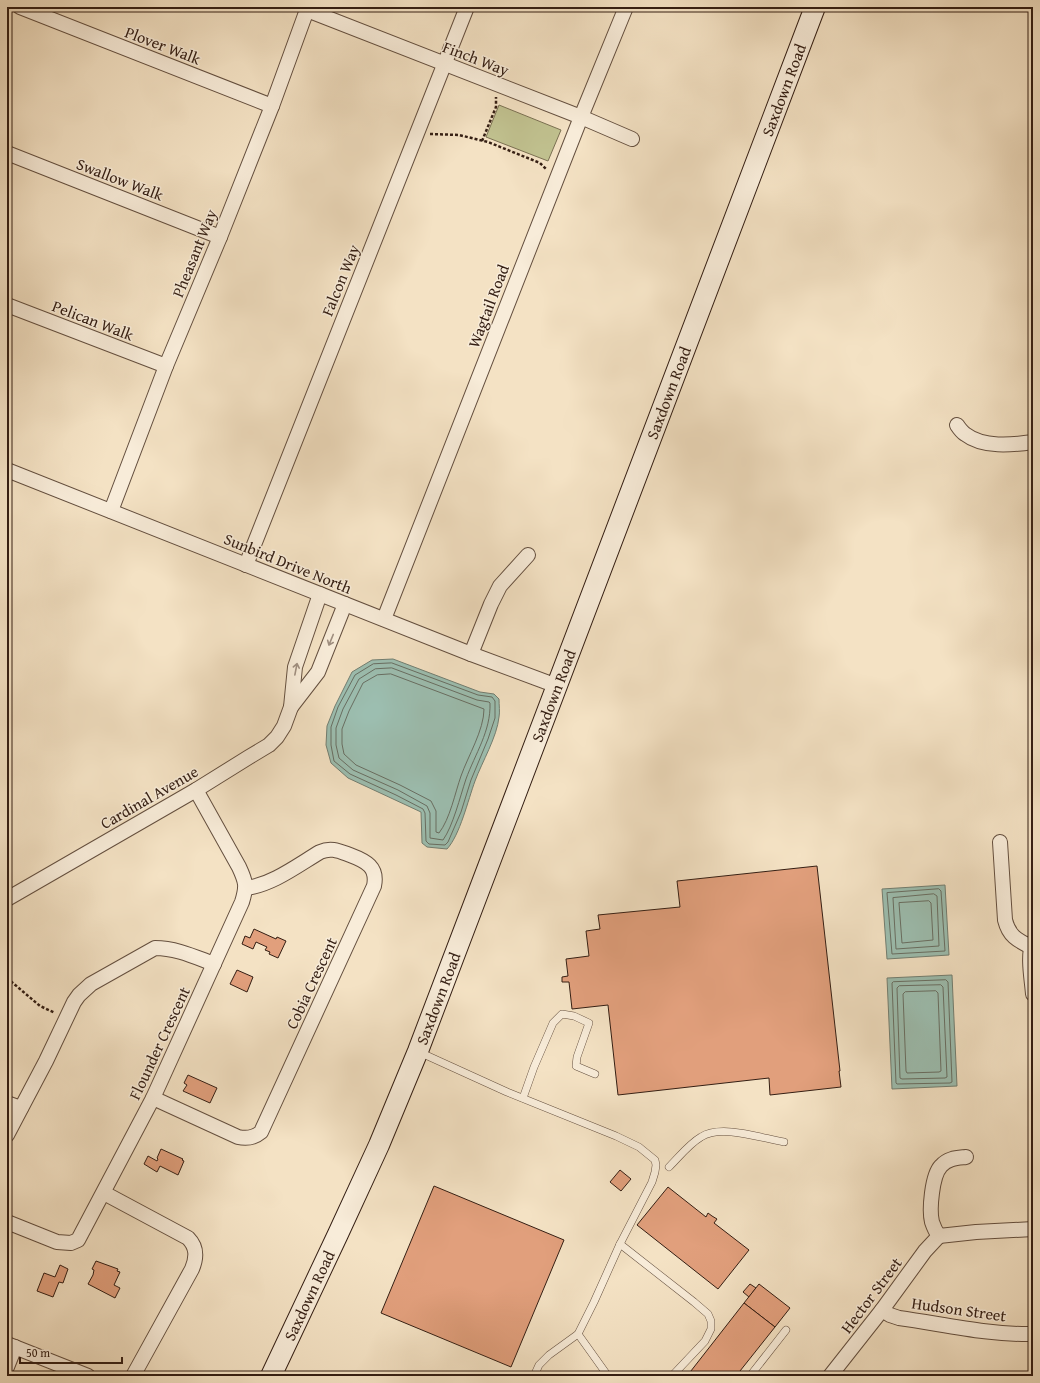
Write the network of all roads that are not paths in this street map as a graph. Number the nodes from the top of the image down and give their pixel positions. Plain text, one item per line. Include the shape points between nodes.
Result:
1 (20, 7) edge
2 (467, 7) edge
3 (626, 7) edge
4 (816, 7) edge
5 (308, 9) edge
6 (444, 63) junction
7 (272, 106) junction
8 (581, 117) junction
9 (632, 139) dead end
10 (7, 153) edge
11 (220, 237) junction
12 (7, 305) edge
13 (166, 366) junction
14 (957, 425) dead end
15 (1033, 442) edge
16 (7, 470) edge
17 (111, 512) junction
18 (528, 555) dead end
19 (246, 565) junction
20 (320, 594) junction
21 (345, 604) junction
22 (384, 619) junction
23 (471, 654) junction
24 (557, 686) junction
25 (291, 707) junction
26 (196, 790) junction
27 (1000, 842) dead end
28 (246, 888) junction
29 (8, 896) edge
30 (1032, 945) edge
31 (214, 964) junction
32 (1033, 994) edge
33 (418, 1051) junction
34 (595, 1074) dead end
35 (153, 1098) junction
36 (523, 1098) junction
37 (7, 1103) edge
38 (21, 1108) junction
39 (7, 1135) edge
40 (784, 1142) dead end
41 (966, 1157) dead end
42 (669, 1167) dead end
43 (104, 1193) junction
44 (7, 1222) edge
45 (1033, 1228) edge
46 (939, 1236) junction
47 (620, 1244) junction
48 (882, 1310) junction
49 (786, 1330) dead end
50 (578, 1334) junction
51 (1033, 1334) edge
52 (11, 1346) edge
53 (7, 1367) edge
54 (88, 1376) edge
55 (133, 1376) edge
56 (271, 1376) edge
57 (534, 1376) edge
58 (608, 1376) edge
59 (672, 1376) edge
60 (750, 1376) edge
61 (830, 1376) edge

1 - 7 street, Plover Walk
2 - 6 street, Falcon Way
3 - 8 street, Wagtail Road
4 - 24 street, Saxdown Road
5 - 6 street, Finch Way
5 - 7 street, Pheasant Way
6 - 8 street, Finch Way
6 - 19 street, Falcon Way
7 - 11 street, Pheasant Way
8 - 9 street, Finch Way
8 - 22 street, Wagtail Road
10 - 11 street, Swallow Walk
11 - 13 street, Pheasant Way
12 - 13 street, Pelican Walk
13 - 17 street, Pheasant Way
14 - 15 street via 964,434 988,443
16 - 17 street, Sunbird Drive North
17 - 19 street, Sunbird Drive North
18 - 23 street via 500,586
19 - 20 street, Sunbird Drive North
20 - 21 street, Sunbird Drive North
25 -> 20 street, Cardinal Avenue via 295,668
21 - 22 street, Sunbird Drive North
21 -> 25 street, Cardinal Avenue via 318,672
22 - 23 street, Sunbird Drive North
23 - 24 street, Sunbird Drive North
24 - 33 street, Saxdown Road
25 - 26 street, Cardinal Avenue via 284,726 269,745
26 - 28 street via 239,867
26 - 29 street, Cardinal Avenue
27 - 30 street via 1006,925 1020,942
28 - 31 street, Flounder Crescent
28 - 35 street, Cobia Crescent via 271,881 329,849 365,861 372,868 375,877 374,886 261,1132 254,1137 238,1137
30 - 32 street
31 - 35 street, Flounder Crescent
31 - 38 street via 176,950 155,948 85,988 74,1002
33 - 36 lane
33 - 56 street, Saxdown Road via 351,1207
34 - 36 lane via 576,1066 589,1022 562,1014 553,1023
35 - 43 street, Flounder Crescent
36 - 47 lane via 616,1136 639,1147 654,1160 656,1165 652,1182
37 - 38 street
38 - 39 street
40 - 42 lane via 738,1133 710,1132 697,1140
41 - 46 street via 945,1162 935,1176 931,1208 933,1226
43 - 44 street, Flounder Crescent via 81,1236 71,1243 56,1242
43 - 55 street via 188,1238 196,1254 192,1269
45 - 46 street
46 - 48 street, Hector Street
47 - 50 lane
47 - 59 lane via 694,1302 708,1314 711,1321 711,1329 705,1341
48 - 51 street, Hudson Street via 899,1318 987,1331
48 - 61 street, Hector Street
49 - 60 lane
50 - 57 lane via 549,1355 539,1365
50 - 58 lane
52 - 53 street
52 - 54 street

